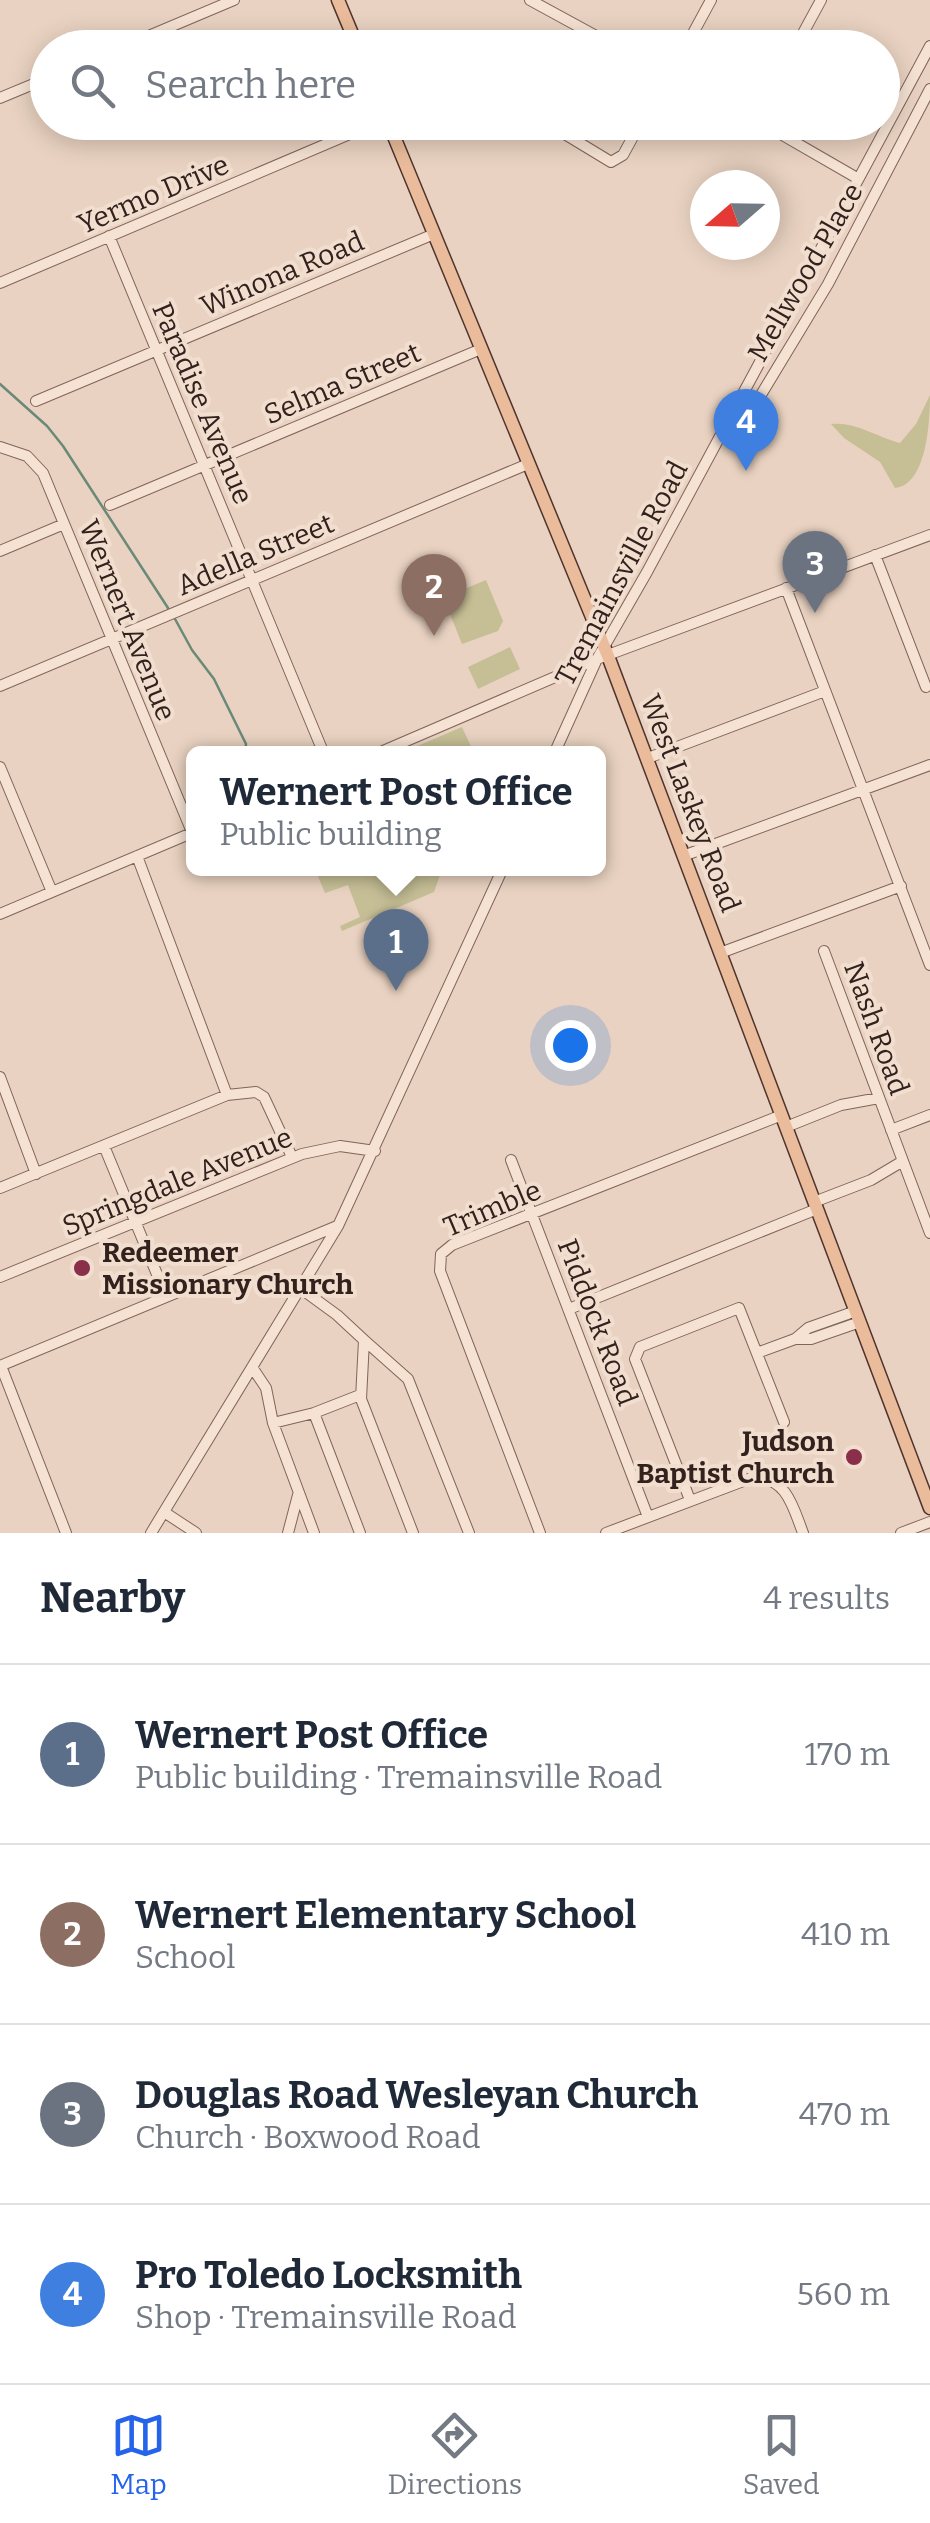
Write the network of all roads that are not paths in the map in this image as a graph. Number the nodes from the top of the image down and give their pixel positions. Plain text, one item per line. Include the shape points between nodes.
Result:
1 (234, 0) edge
2 (338, 0) edge
3 (530, 0) edge
4 (710, 0) edge
5 (821, 0) edge
6 (552, 5) edge
7 (163, 30) edge
8 (350, 30) edge
9 (590, 30) edge
10 (694, 30) edge
11 (805, 30) edge
12 (930, 46) edge
13 (30, 86) edge
14 (930, 89) edge
15 (0, 98) edge
16 (900, 100) edge
17 (336, 140) edge
18 (395, 140) edge
19 (575, 140) edge
20 (630, 140) edge
21 (791, 140) edge
22 (878, 140) edge
23 (857, 178) junction
24 (434, 234) junction
25 (110, 236) junction
26 (0, 282) edge
27 (481, 349) junction
28 (156, 350) junction
29 (739, 400) junction
30 (36, 401) dead end
31 (0, 447) edge
32 (528, 464) junction
33 (204, 465) junction
34 (110, 505) dead end
35 (64, 524) junction
36 (930, 534) edge
37 (0, 551) edge
38 (875, 555) junction
39 (250, 580) junction
40 (786, 588) junction
41 (110, 640) junction
42 (603, 654) junction
43 (0, 686) edge
44 (926, 687) dead end
45 (825, 691) junction
46 (321, 746) edge
47 (394, 746) edge
48 (558, 746) edge
49 (648, 758) junction
50 (930, 765) edge
51 (0, 767) edge
52 (863, 789) junction
53 (186, 816) edge
54 (186, 835) edge
55 (137, 856) junction
56 (683, 856) junction
57 (499, 876) edge
58 (900, 886) junction
59 (52, 892) junction
60 (0, 914) edge
61 (824, 951) dead end
62 (720, 953) junction
63 (930, 966) edge
64 (0, 1077) edge
65 (227, 1095) junction
66 (879, 1098) junction
67 (930, 1115) edge
68 (784, 1121) junction
69 (891, 1130) junction
70 (104, 1146) junction
71 (375, 1151) junction
72 (292, 1157) junction
73 (511, 1160) dead end
74 (903, 1161) junction
75 (36, 1174) junction
76 (0, 1188) edge
77 (815, 1205) junction
78 (533, 1215) junction
79 (135, 1222) junction
80 (338, 1226) junction
81 (930, 1232) edge
82 (0, 1277) edge
83 (300, 1288) junction
84 (166, 1296) junction
85 (569, 1308) junction
86 (858, 1316) junction
87 (364, 1340) junction
88 (758, 1354) junction
89 (1, 1366) edge
90 (252, 1368) junction
91 (360, 1394) junction
92 (314, 1413) junction
93 (784, 1422) dead end
94 (273, 1423) junction
95 (298, 1494) junction
96 (690, 1500) junction
97 (930, 1508) edge
98 (164, 1512) junction
99 (648, 1517) junction
100 (930, 1522) edge
101 (66, 1533) edge
102 (151, 1533) edge
103 (196, 1533) edge
104 (288, 1533) edge
105 (314, 1533) edge
106 (360, 1533) edge
107 (413, 1533) edge
108 (469, 1533) edge
109 (540, 1533) edge
110 (607, 1533) edge
111 (803, 1533) edge
112 (902, 1533) edge

1 - 7 street
2 - 8 main road
3 - 6 street
4 - 10 street
5 - 11 street
6 - 9 street
12 - 16 street, Tremainsville Road
13 - 15 street
14 - 29 street, Mellwood Place via 828,284 753,408
17 - 25 street, Yermo Drive
18 - 24 main road, West Laskey Road
19 - 20 street via 611,162
21 - 23 street
22 - 23 street, Tremainsville Road
23 - 29 street, Tremainsville Road
24 - 27 main road, West Laskey Road
24 - 28 street, Winona Road
25 - 26 street, Yermo Drive
25 - 28 street, Paradise Avenue
27 - 32 main road, West Laskey Road
27 - 33 street, Selma Street
28 - 30 street, Winona Road
28 - 33 street, Paradise Avenue
29 - 42 street, Tremainsville Road
31 - 35 street, Wernert Avenue via 39,466
32 - 39 street, Adella Street
32 - 42 main road, West Laskey Road
33 - 34 street, Selma Street
33 - 39 street, Paradise Avenue
35 - 37 street
35 - 41 street, Wernert Avenue
36 - 38 street
38 - 40 street
38 - 44 street
39 - 41 street, Adella Street
39 - 46 street, Paradise Avenue
40 - 42 street
40 - 45 street
41 - 43 street, Adella Street
41 - 53 street, Wernert Avenue
42 - 47 street
42 - 48 street, Tremainsville Road
42 - 49 main road, West Laskey Road
45 - 49 street
45 - 52 street
49 - 56 main road, West Laskey Road
50 - 52 street
51 - 59 street
52 - 56 street
52 - 58 street
54 - 55 street
55 - 59 street
55 - 65 street
56 - 62 main road, West Laskey Road
57 - 71 street
58 - 62 street
58 - 63 street
59 - 60 street
61 - 66 street, Nash Road
62 - 68 main road, West Laskey Road
64 - 75 street
65 - 70 street
65 - 72 street via 264,1097
66 - 68 street, Trimble
66 - 69 street, Nash Road
67 - 69 street
68 - 77 main road, West Laskey Road
68 - 78 street, Trimble
69 - 74 street, Nash Road
70 - 75 street
70 - 79 street
71 - 72 street, Springdale Avenue via 340,1146
71 - 80 street
72 - 79 street, Springdale Avenue
73 - 78 street, Piddock Road
74 - 77 street
74 - 81 street, Nash Road
75 - 76 street
77 - 85 street
77 - 86 main road, West Laskey Road
78 - 85 street, Piddock Road
78 - 109 street, Trimble via 452,1245 438,1262
79 - 82 street, Springdale Avenue
79 - 84 street
80 - 83 street
80 - 84 street
83 - 87 street
83 - 90 street
84 - 89 street
85 - 99 street, Piddock Road
86 - 88 street via 808,1328
86 - 97 main road, West Laskey Road
87 - 91 street
87 - 108 street via 408,1378
88 - 93 street
88 - 96 street via 740,1308 640,1346 635,1359
89 - 101 street
90 - 94 street via 266,1388
90 - 98 street
91 - 92 street
91 - 107 street
92 - 94 street
92 - 106 street
94 - 95 street
95 - 104 street
95 - 105 street
96 - 99 street
96 - 111 street via 762,1477 778,1483
98 - 102 street
98 - 103 street
99 - 110 street
100 - 112 street

